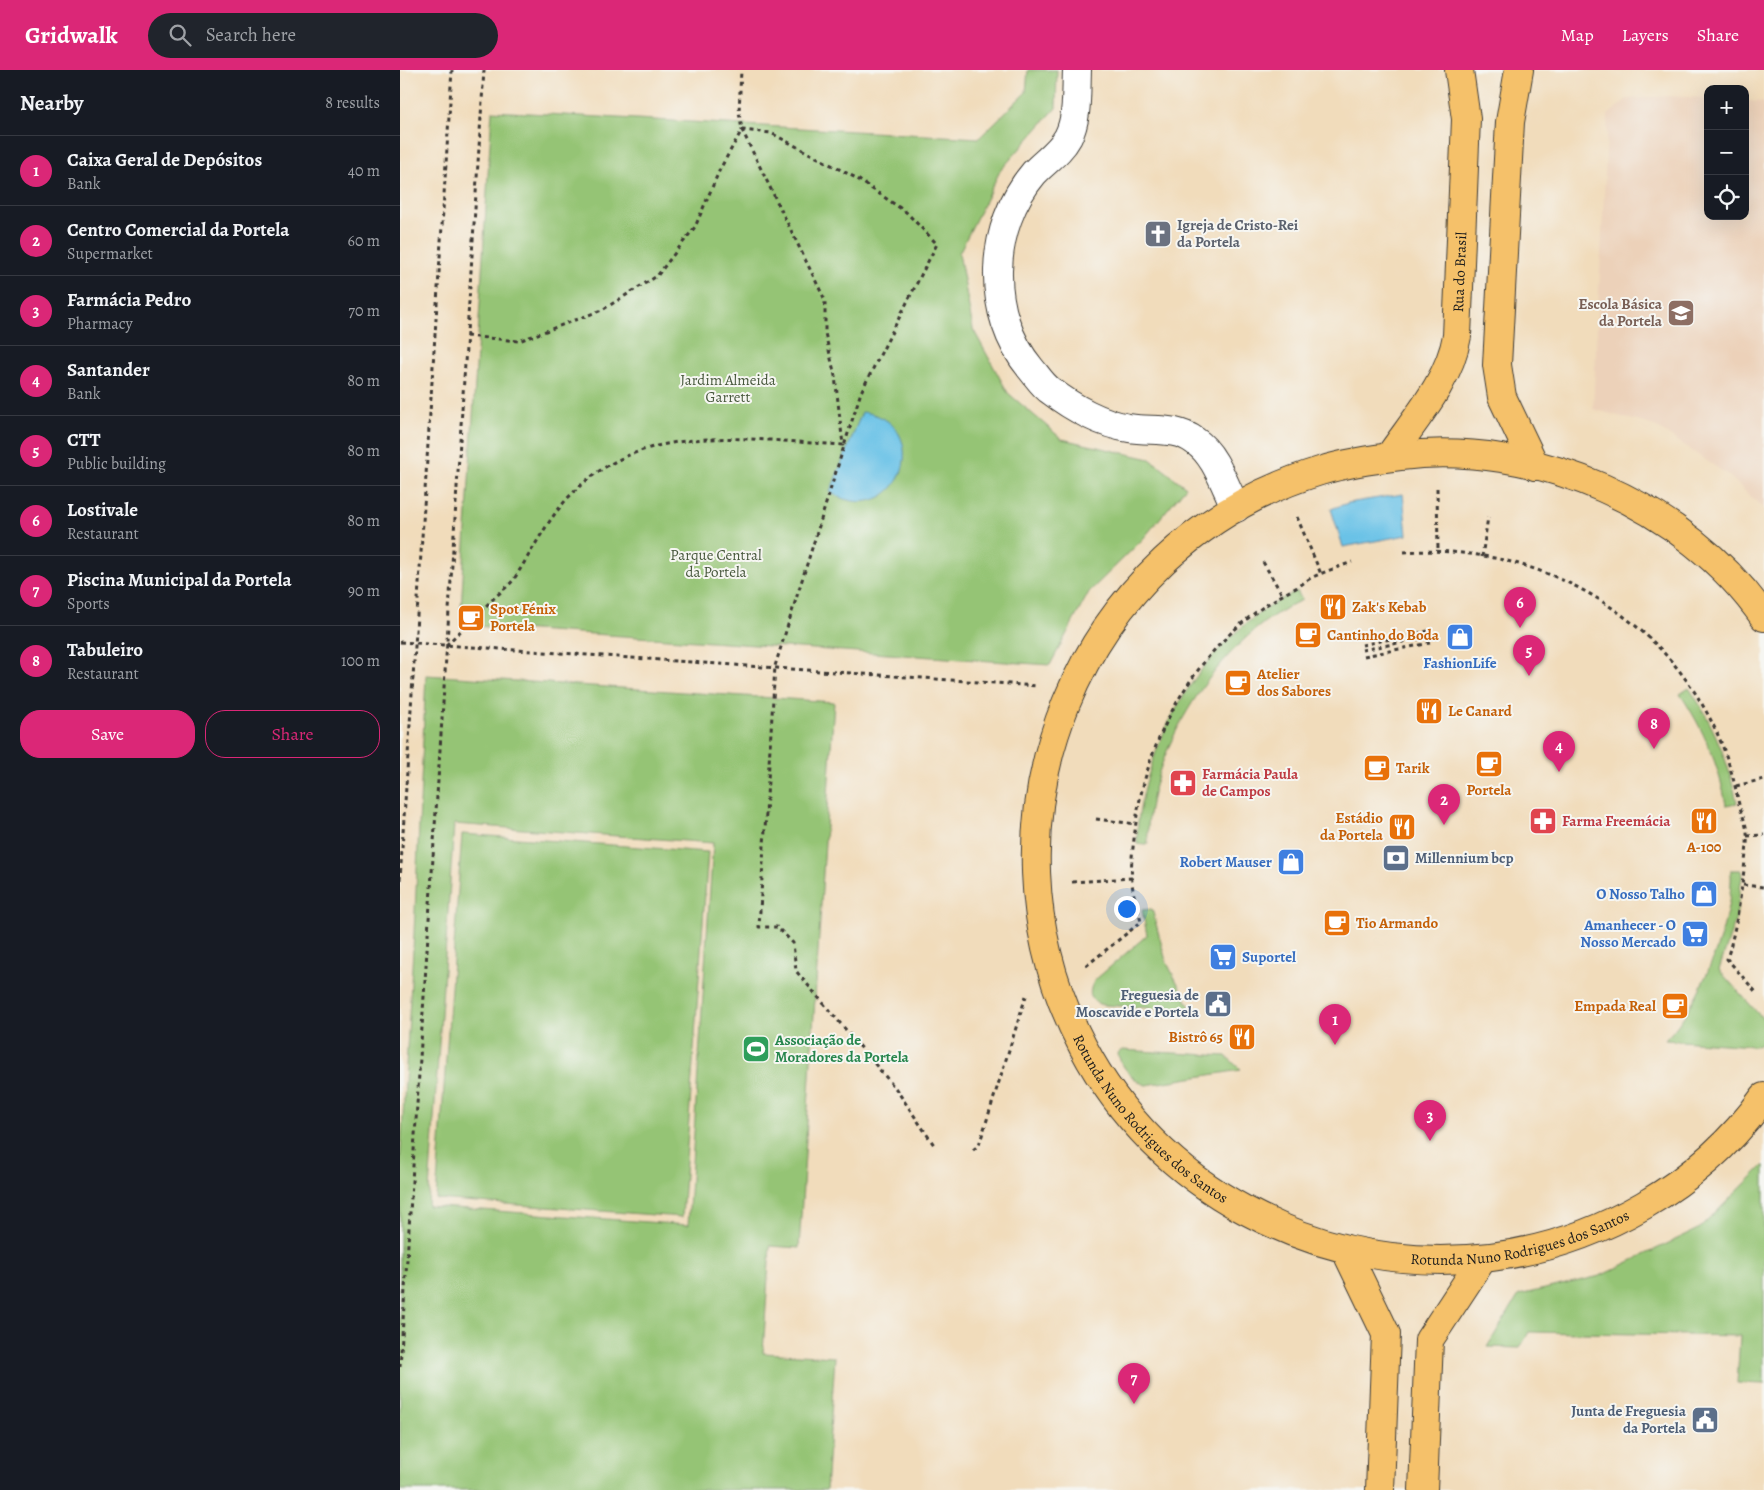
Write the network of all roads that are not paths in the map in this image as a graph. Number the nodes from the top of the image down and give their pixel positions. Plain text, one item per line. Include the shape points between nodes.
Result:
1 (1077, 70) edge
2 (1459, 70) edge
3 (1519, 70) edge
4 (1389, 457) junction
5 (1535, 466) junction
6 (1236, 508) junction
7 (1764, 617) edge
8 (1764, 1097) edge
9 (1345, 1249) junction
10 (1483, 1258) junction
11 (1380, 1490) edge
12 (1423, 1490) edge

1 - 6 lane via 1074,118 1068,137 1034,173 1008,214 997,261 1000,309 1018,354 1050,391 1090,416 1128,428 1174,431 1195,440 1209,454
2 - 4 main road, Rua do Brasil via 1466,119 1456,344 1441,381
3 - 5 main road via 1510,122 1497,365 1502,397
4 - 5 main road, Rotunda Nuno Rodrigues dos Santos via 1464,454
4 - 6 main road, Rotunda Nuno Rodrigues dos Santos via 1319,472 1280,486
5 - 7 main road, Rotunda Nuno Rodrigues dos Santos via 1606,490 1649,512 1726,572
6 - 9 main road, Rotunda Nuno Rodrigues dos Santos via 1190,539 1147,578 1120,608 1092,648 1070,691 1053,736 1041,783 1035,832 1040,929 1052,976 1092,1065 1152,1142 1229,1202 1272,1225
8 - 10 main road, Rotunda Nuno Rodrigues dos Santos via 1725,1143 1689,1175 1648,1203 1559,1243
9 - 10 main road, Rotunda Nuno Rodrigues dos Santos via 1414,1260
9 - 11 main road via 1386,1334
10 - 12 main road via 1430,1340

